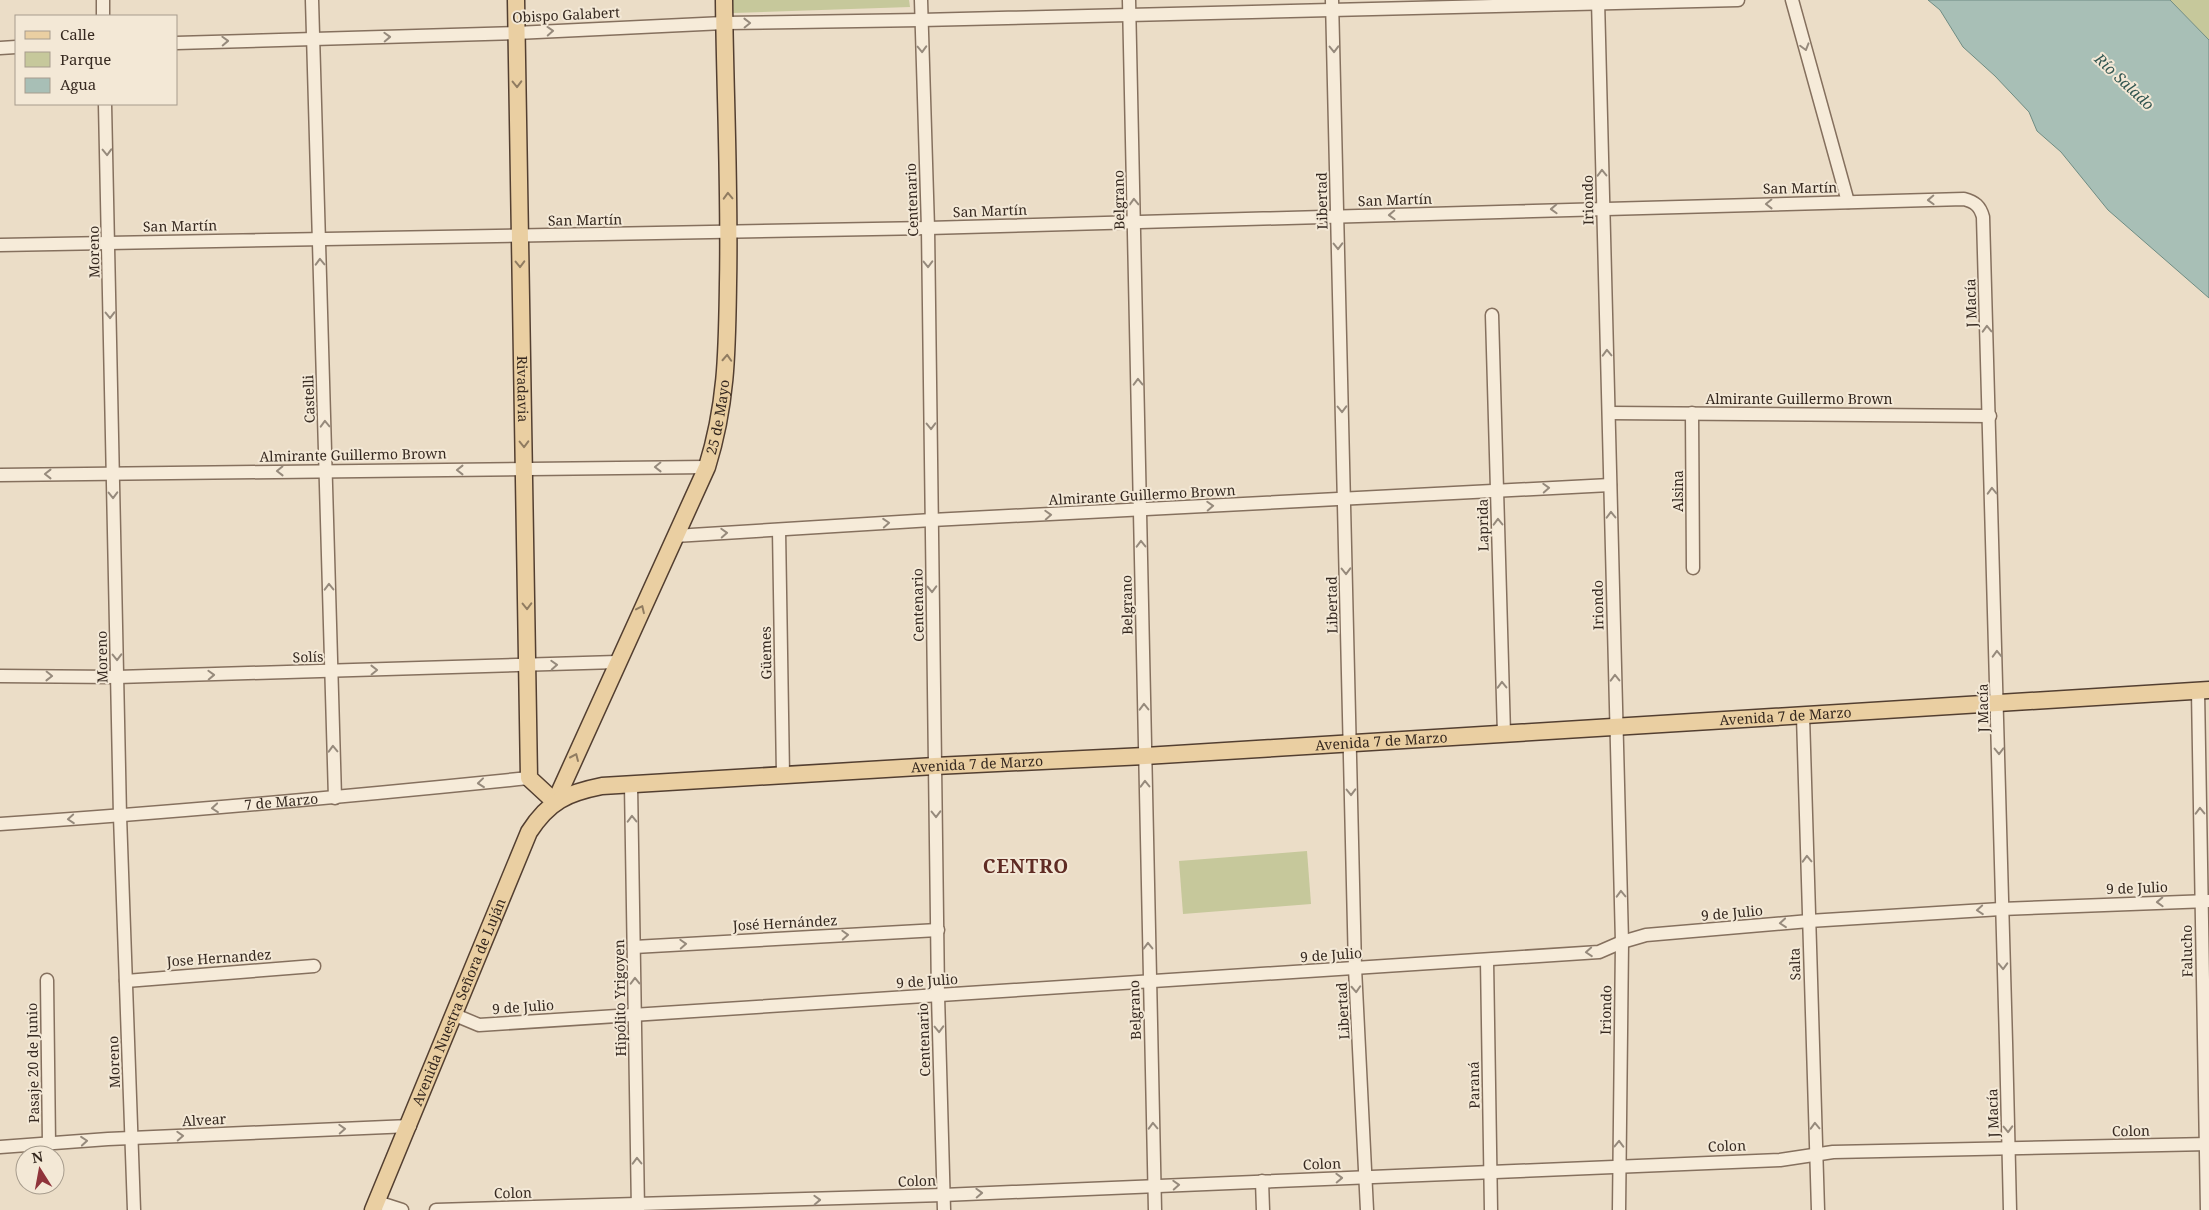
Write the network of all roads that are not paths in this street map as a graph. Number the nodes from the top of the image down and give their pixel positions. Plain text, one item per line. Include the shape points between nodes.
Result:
1 (103, 0) edge
2 (312, 0) edge
3 (516, 0) edge
4 (724, 0) edge
5 (921, 0) edge
6 (1129, 0) edge
7 (1738, 0) edge
8 (1792, 0) edge
9 (1598, 2) edge
10 (1332, 5) edge
11 (103, 15) edge
12 (1129, 15) junction
13 (921, 20) junction
14 (724, 23) junction
15 (516, 33) junction
16 (312, 39) junction
17 (178, 43) edge
18 (15, 47) edge
19 (0, 48) edge
20 (105, 105) edge
21 (1848, 202) junction
22 (1978, 206) joint
23 (1603, 208) junction
24 (1338, 217) junction
25 (1135, 221) junction
26 (928, 228) junction
27 (730, 232) junction
28 (520, 236) junction
29 (319, 239) junction
30 (109, 242) junction
31 (0, 245) edge
32 (1492, 315) dead end
33 (1608, 413) junction
34 (1692, 414) junction
35 (1990, 416) junction
36 (707, 467) junction
37 (524, 469) junction
38 (326, 470) junction
39 (113, 474) junction
40 (0, 475) edge
41 (1610, 484) junction
42 (1497, 491) junction
43 (1344, 499) junction
44 (1140, 510) junction
45 (932, 520) junction
46 (779, 530) junction
47 (675, 536) junction
48 (1693, 568) dead end
49 (617, 662) junction
50 (528, 666) junction
51 (330, 671) junction
52 (0, 676) edge
53 (117, 677) junction
54 (2203, 691) edge
55 (1998, 703) junction
56 (1803, 716) junction
57 (1616, 726) junction
58 (1504, 734) junction
59 (1350, 743) junction
60 (1145, 756) junction
61 (935, 766) junction
62 (783, 775) junction
63 (530, 778) junction
64 (631, 785) junction
65 (335, 798) junction
66 (555, 802) junction
67 (120, 816) junction
68 (0, 824) edge
69 (2205, 901) edge
70 (2001, 909) junction
71 (1809, 921) junction
72 (938, 930) junction
73 (1622, 942) junction
74 (634, 947) junction
75 (1487, 960) junction
76 (314, 966) dead end
77 (1355, 968) junction
78 (46, 980) dead end
79 (126, 981) junction
80 (1149, 981) junction
81 (938, 995) junction
82 (454, 1015) junction
83 (635, 1015) junction
84 (410, 1126) junction
85 (131, 1138) junction
86 (49, 1144) junction
87 (2207, 1144) edge
88 (0, 1147) edge
89 (2009, 1148) junction
90 (1816, 1155) junction
91 (1619, 1165) junction
92 (1491, 1171) junction
93 (1366, 1177) junction
94 (1262, 1181) junction
95 (1155, 1186) junction
96 (943, 1195) junction
97 (792, 1205) edge
98 (375, 1206) edge
99 (638, 1208) edge
100 (134, 1210) edge
101 (402, 1210) edge
102 (436, 1210) edge
103 (944, 1210) edge
104 (1155, 1210) edge
105 (1262, 1210) edge
106 (1367, 1210) edge
107 (1491, 1210) edge
108 (1620, 1210) edge
109 (1818, 1210) edge
110 (2010, 1210) edge
111 (2207, 1210) edge

1 - 11 street
2 - 16 street, Castelli
3 - 15 main road, Rivadavia
4 - 14 main road, 25 de Mayo
5 - 13 street, Centenario
6 - 12 street, Belgrano
7 - 9 street, Obispo Galabert
8 -> 21 street
9 - 10 street, Obispo Galabert
23 -> 9 street, Iriondo
10 - 12 street, Obispo Galabert
10 -> 24 street, Libertad
12 - 13 street, Obispo Galabert
25 -> 12 street, Belgrano
14 -> 13 street, Obispo Galabert
13 -> 26 street, Centenario
15 -> 14 street, Obispo Galabert
27 -> 14 main road, 25 de Mayo
16 -> 15 street, Obispo Galabert
15 -> 28 main road, Rivadavia
17 -> 16 street, Obispo Galabert
16 - 29 street, Castelli
18 - 19 street
20 -> 30 street, Moreno
22 -> 21 street, San Martín via 1964,199
21 -> 23 street, San Martín
35 -> 22 street, J Macía via 1983,217
23 -> 24 street, San Martín
33 -> 23 street, Iriondo
24 - 25 street, San Martín
24 -> 43 street, Libertad
25 - 26 street, San Martín
44 -> 25 street, Belgrano
26 - 27 street, San Martín
26 -> 45 street, Centenario
27 - 28 street, San Martín
36 -> 27 main road, 25 de Mayo via 722,409 727,359
28 - 29 street, San Martín
28 -> 37 main road, Rivadavia
29 - 30 street, San Martín
38 -> 29 street, Castelli
30 - 31 street, San Martín
30 -> 39 street, Moreno
32 - 42 street, Laprida
33 - 34 street, Almirante Guillermo Brown
33 - 41 street, Iriondo
34 - 35 street, Almirante Guillermo Brown
34 - 48 street, Alsina
55 -> 35 street, J Macía
36 -> 37 street, Almirante Guillermo Brown
36 - 47 main road, 25 de Mayo
37 -> 38 street, Almirante Guillermo Brown
37 -> 50 main road, Rivadavia
38 -> 39 street, Almirante Guillermo Brown
51 -> 38 street, Castelli
39 -> 40 street, Almirante Guillermo Brown
39 -> 53 street, Moreno
42 -> 41 street, Almirante Guillermo Brown
57 -> 41 street, Iriondo
42 - 43 street, Almirante Guillermo Brown
58 -> 42 street, Laprida
44 -> 43 street, Almirante Guillermo Brown
43 -> 59 street, Libertad
45 -> 44 street, Almirante Guillermo Brown
60 -> 44 street, Belgrano
46 -> 45 street, Almirante Guillermo Brown
45 -> 61 street, Centenario
47 -> 46 street, Almirante Guillermo Brown
46 - 62 street, Güemes
49 -> 47 main road, 25 de Mayo
50 -> 49 street, Solís
66 -> 49 main road, 25 de Mayo
51 -> 50 street, Solís
50 - 63 main road, Rivadavia
53 -> 51 street, Solís
65 -> 51 street, Castelli
52 -> 53 street, Solís
53 - 67 street, Moreno
54 - 55 main road, Avenida 7 de Marzo
69 -> 54 street, Falucho
55 - 56 main road, Avenida 7 de Marzo
55 -> 70 street, J Macía
56 - 57 main road, Avenida 7 de Marzo
71 -> 56 street, Salta
57 - 58 main road, Avenida 7 de Marzo
73 -> 57 street, Iriondo
58 - 59 main road, Avenida 7 de Marzo
59 - 60 main road, Avenida 7 de Marzo
59 -> 77 street, Libertad
60 - 61 main road, Avenida 7 de Marzo
80 -> 60 street, Belgrano
61 - 62 main road, Avenida 7 de Marzo
61 -> 72 street, Centenario
62 - 64 main road, Avenida 7 de Marzo
63 -> 65 street, 7 de Marzo
63 - 66 main road
64 - 66 main road, Avenida 7 de Marzo via 602,786
74 -> 64 street, Hipólito Yrigoyen
65 -> 67 street, 7 de Marzo
66 - 82 main road, Avenida Nuestra Señora de Luján via 538,818 530,832
67 -> 68 street, 7 de Marzo
67 - 79 street, Moreno
69 -> 70 street, 9 de Julio
69 - 87 street, Falucho
70 -> 71 street, 9 de Julio
70 -> 89 street, J Macía
71 -> 73 street, 9 de Julio via 1646,935
90 -> 71 street, Salta
74 -> 72 street, José Hernández
72 - 81 street, Centenario
73 -> 75 street, 9 de Julio via 1599,952
91 -> 73 street, Iriondo
83 -> 74 street, Hipólito Yrigoyen
75 - 77 street, 9 de Julio
75 - 92 street, Paraná
76 - 79 street, Jose Hernandez
77 - 80 street, 9 de Julio
77 -> 93 street, Libertad
78 - 86 street, Pasaje 20 de Junio
79 - 85 street, Moreno
80 - 81 street, 9 de Julio
95 -> 80 street, Belgrano
81 - 83 street, 9 de Julio
81 -> 96 street, Centenario
82 - 83 street, 9 de Julio via 479,1025
82 - 84 main road, Avenida Nuestra Señora de Luján
99 -> 83 street, Hipólito Yrigoyen
85 -> 84 street, Alvear
84 - 98 main road, Avenida Nuestra Señora de Luján
86 -> 85 street, Alvear
85 - 100 street, Moreno
86 - 88 street, Alvear
87 - 89 street, Colon
87 - 111 street, Falucho
89 - 90 street, Colon
89 - 110 street, J Macía
90 - 91 street, Colon via 1780,1160
90 - 109 street, Salta
91 - 92 street, Colon
91 - 108 street, Iriondo
92 - 93 street, Colon
92 - 107 street, Paraná
94 -> 93 street, Colon
93 - 106 street, Libertad
95 -> 94 street, Colon
94 - 105 street
96 -> 95 street, Colon
95 - 104 street, Belgrano
97 -> 96 street, Colon
96 - 103 street, Centenario
97 - 99 street, Colon
98 - 101 street
99 - 102 street, Colon

